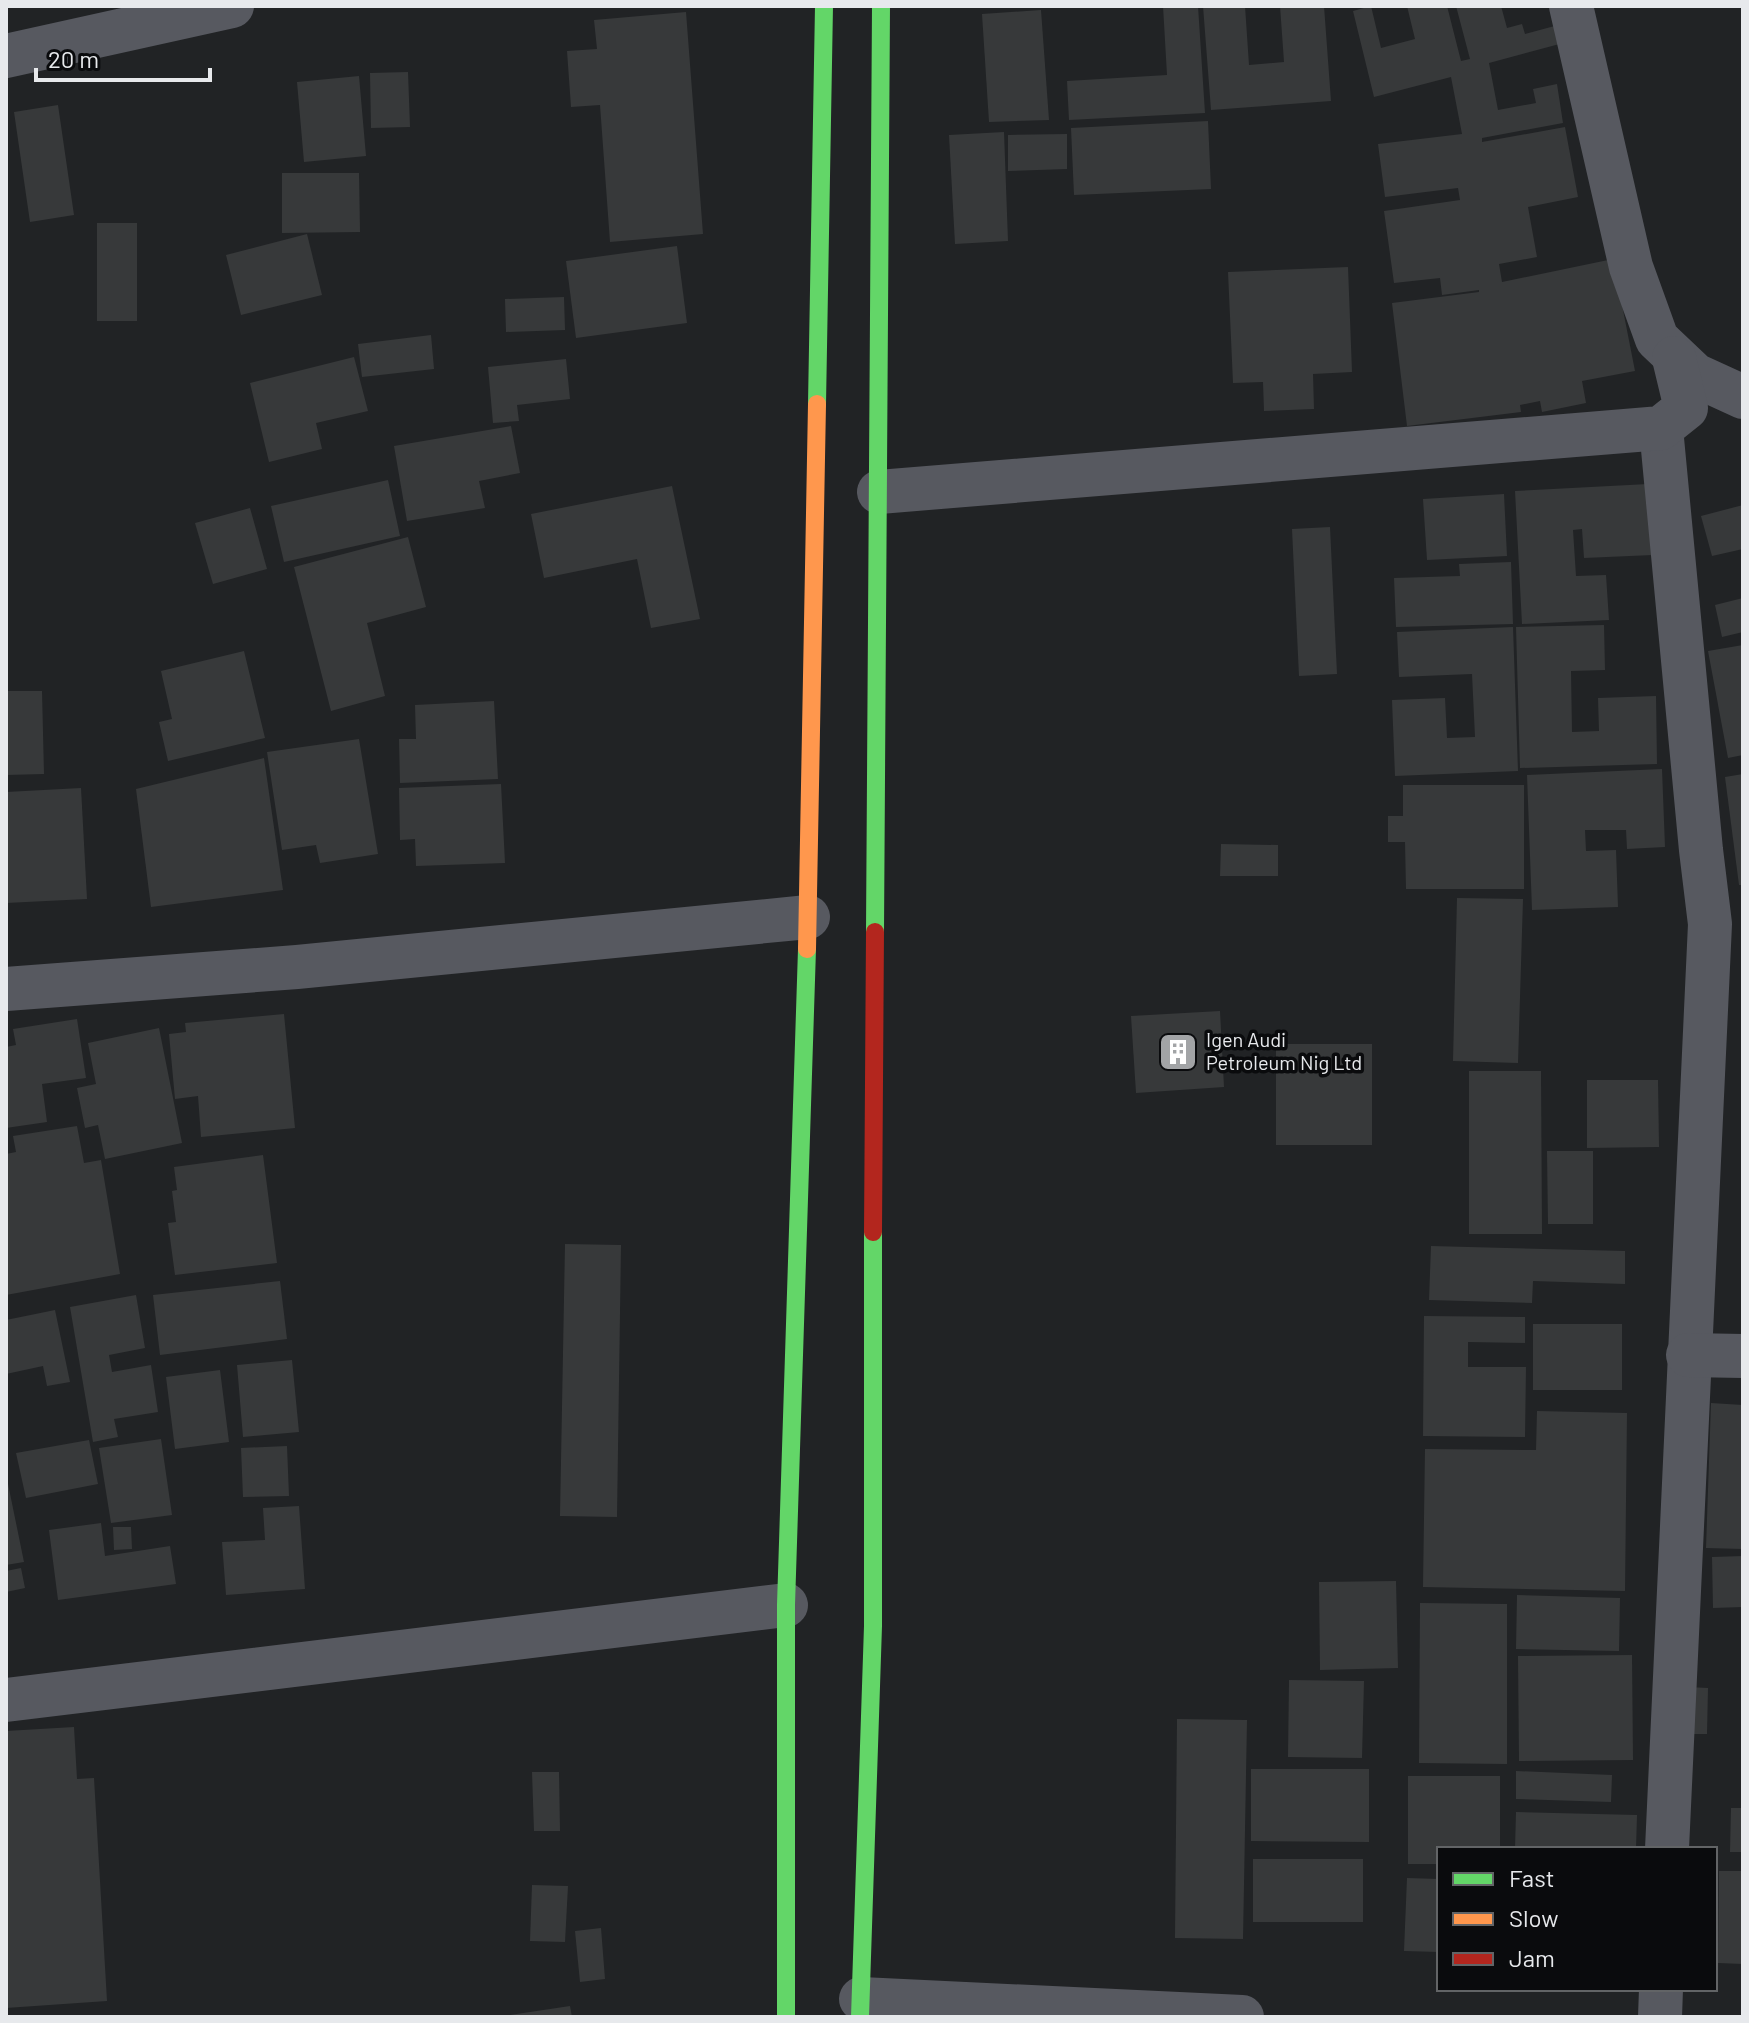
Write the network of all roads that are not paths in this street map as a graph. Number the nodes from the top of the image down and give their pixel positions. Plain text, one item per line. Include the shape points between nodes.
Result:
1 (232, 6) edge
2 (824, 6) edge
3 (881, 6) edge
4 (1571, 6) edge
5 (6, 56) edge
6 (1674, 358) junction
7 (1743, 397) edge
8 (1661, 428) junction
9 (879, 492) junction
10 (808, 917) junction
11 (6, 989) edge
12 (1743, 1326) edge
13 (1690, 1340) junction
14 (1743, 1356) edge
15 (786, 1605) junction
16 (6, 1700) edge
17 (1667, 1847) edge
18 (1661, 1991) edge
19 (861, 2008) edge
20 (786, 2017) edge
21 (1242, 2017) edge
22 (1660, 2017) edge

1 - 5 street
2 - 10 main road
3 - 9 main road
4 - 6 street via 1631,267 1657,339
6 - 7 street via 1695,375
6 - 8 street via 1686,408
8 - 9 street
8 - 13 street via 1710,924
9 - 19 main road via 873,1626
10 - 11 street via 297,967
10 - 15 main road
12 - 13 street
13 - 14 street
13 - 17 street
15 - 16 street
15 - 20 main road
18 - 22 street
19 - 21 street

